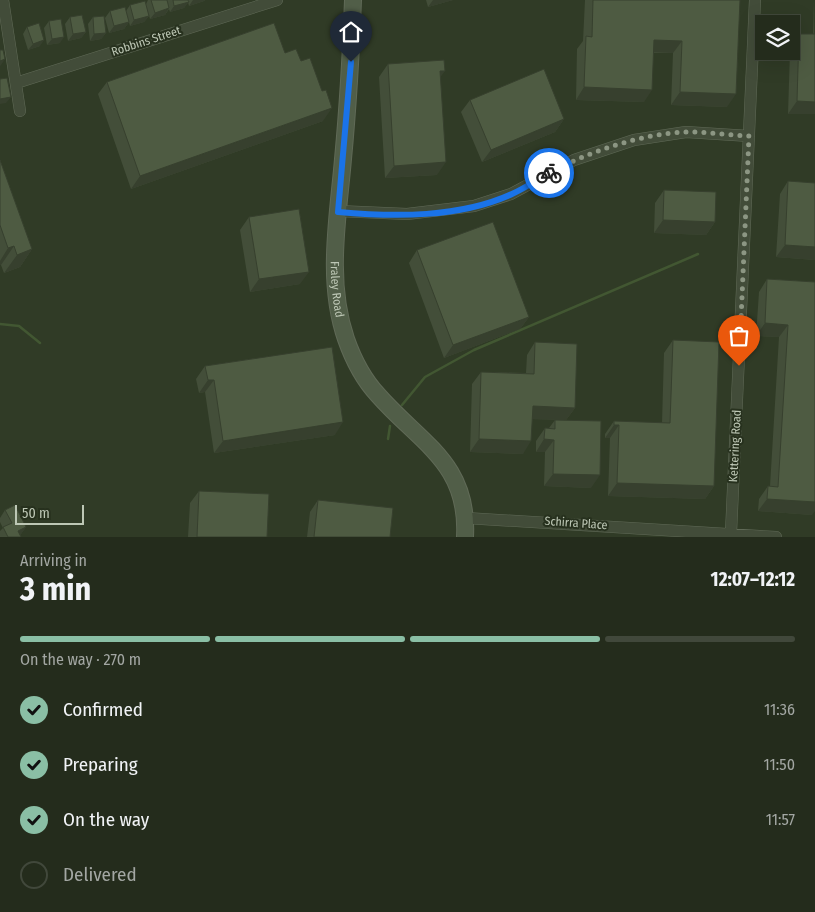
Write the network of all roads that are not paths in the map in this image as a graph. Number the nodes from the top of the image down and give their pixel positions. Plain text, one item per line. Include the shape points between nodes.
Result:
1 (3, 0) edge
2 (277, 0) edge
3 (352, 0) edge
4 (755, 0) edge
5 (16, 83) junction
6 (20, 111) dead end
7 (749, 136) junction
8 (338, 212) junction
9 (466, 518) junction
10 (731, 533) junction
11 (465, 537) edge
12 (776, 537) edge

1 - 5 street
2 - 5 street, Robbins Street
3 - 8 street, Fraley Road via 351,69
4 - 7 street, Kettering Road
5 - 6 street
7 - 8 street via 686,132 634,140 574,160 511,194 474,206 407,214
7 - 10 street, Kettering Road
8 - 9 street, Fraley Road via 334,265 338,307 346,339 359,369 376,394 426,441 447,466 462,496
9 - 10 street, Schirra Place
9 - 11 street, Fraley Road
10 - 12 street, Schirra Place

